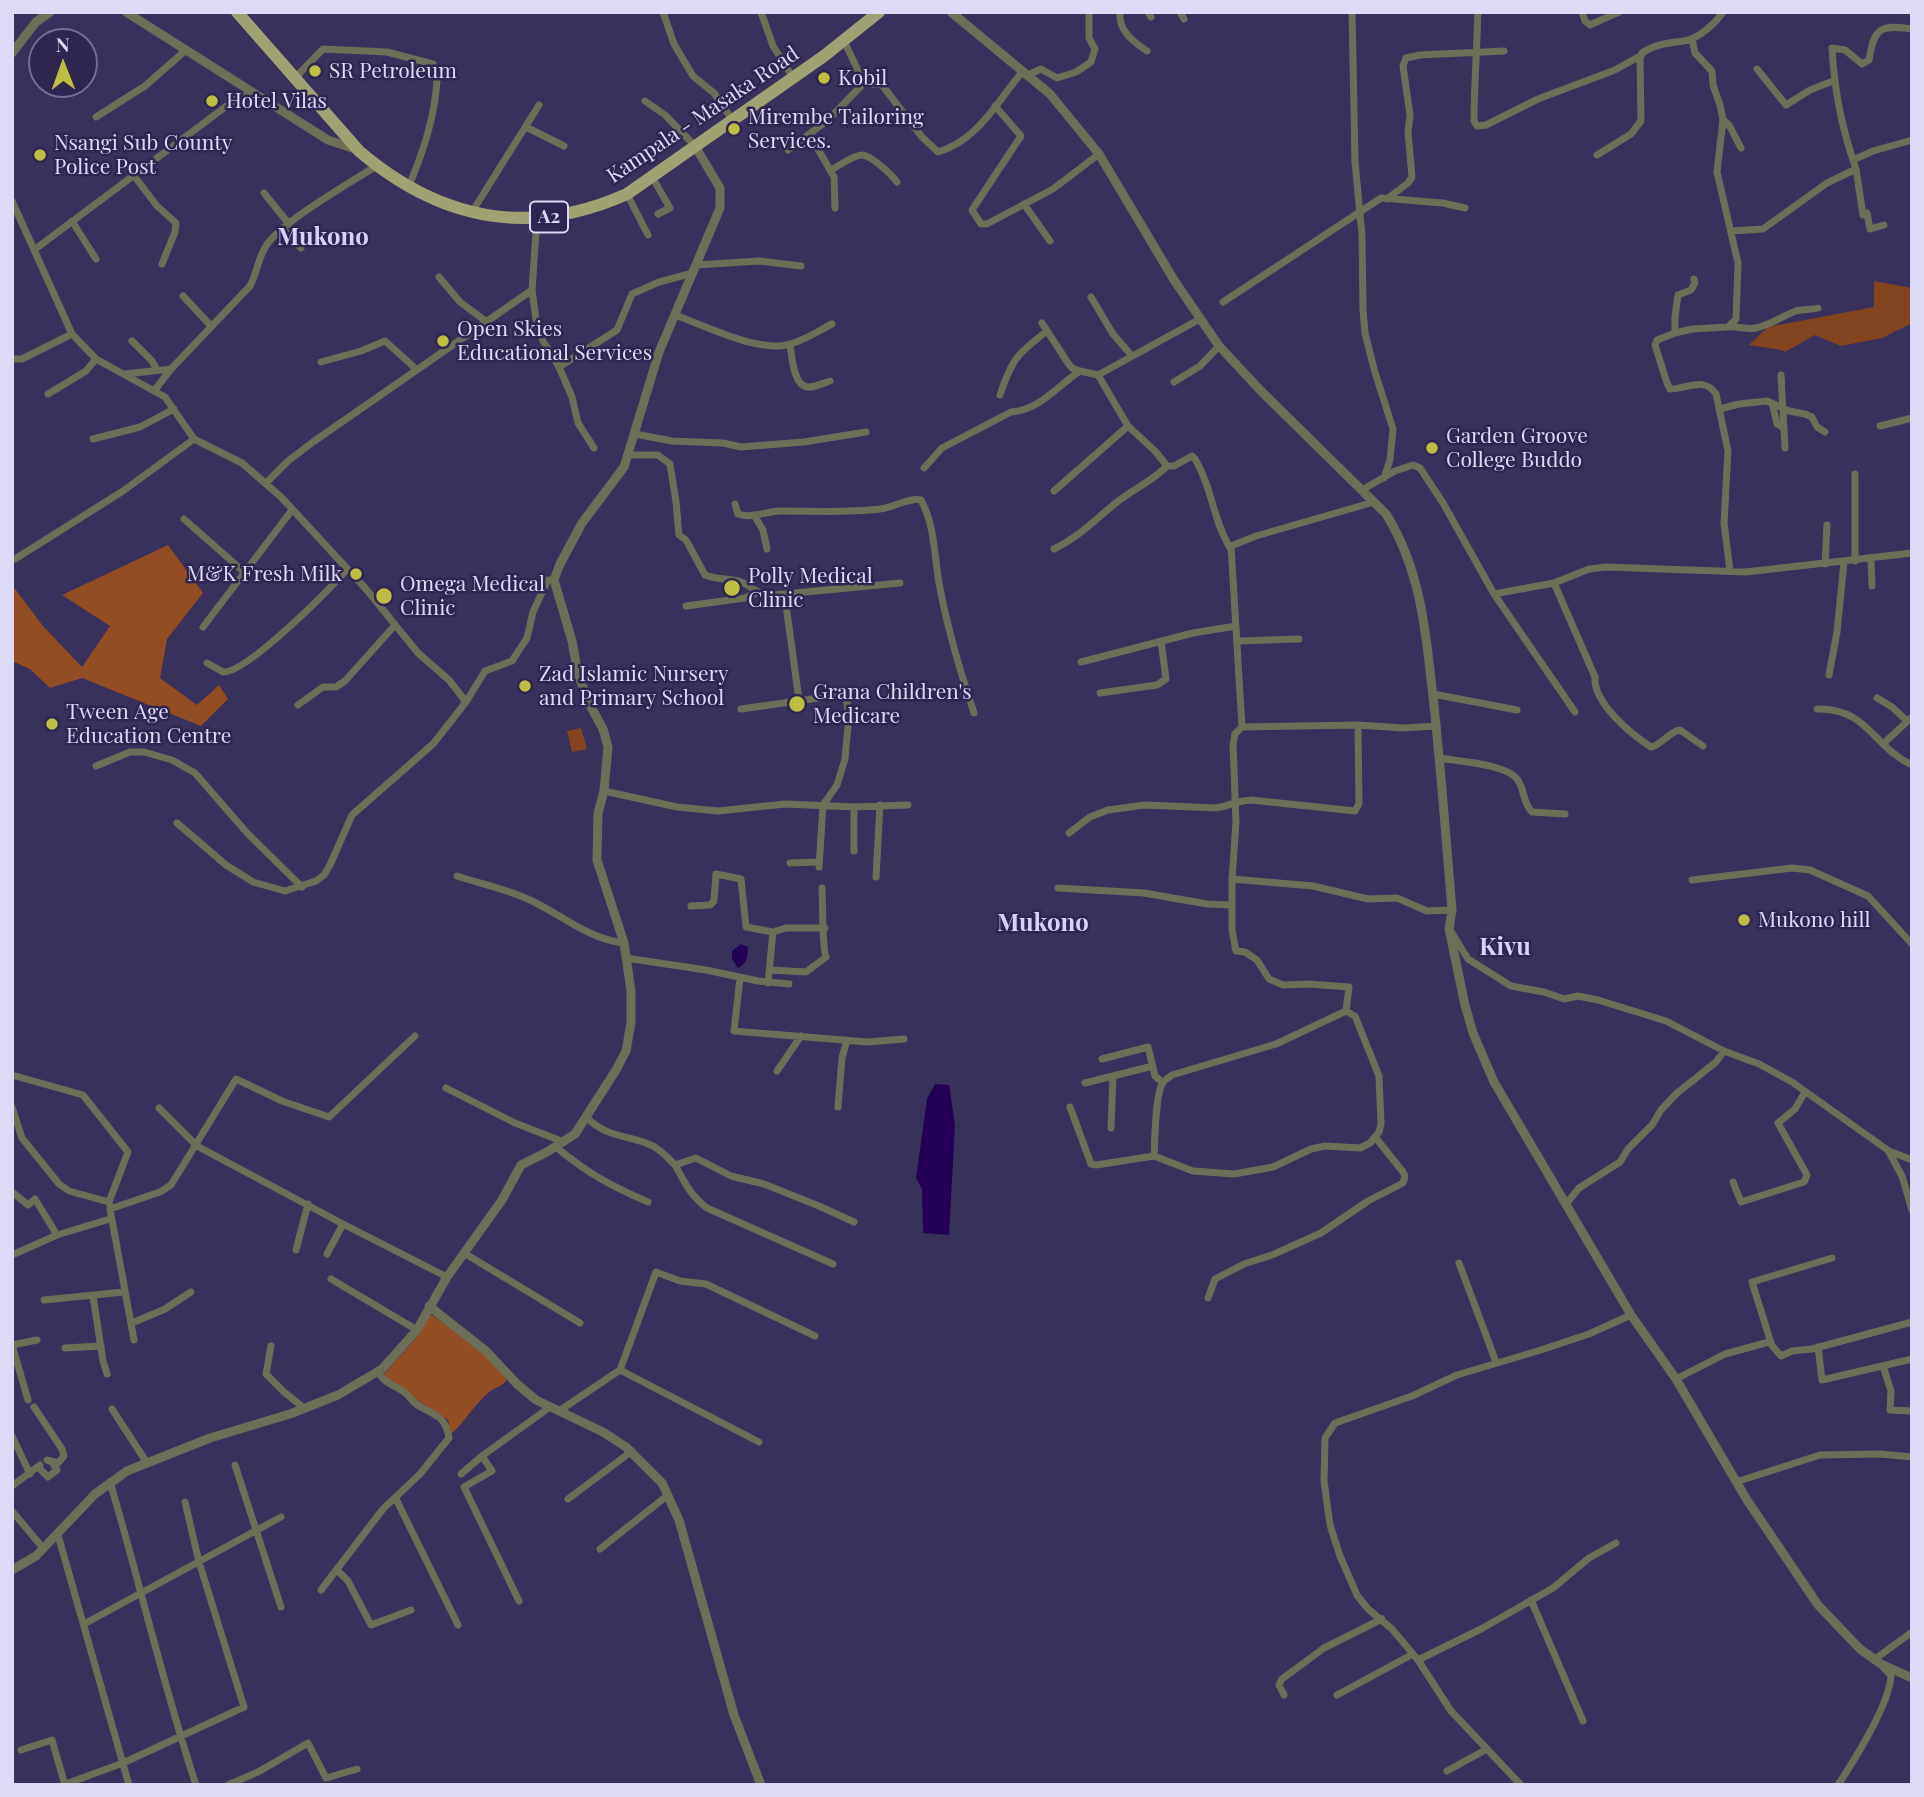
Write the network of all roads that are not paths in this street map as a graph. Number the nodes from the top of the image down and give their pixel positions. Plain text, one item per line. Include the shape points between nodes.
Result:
1 (50, 12) edge
2 (126, 12) edge
3 (663, 12) edge
4 (761, 12) edge
5 (879, 12) edge
6 (1089, 12) edge
7 (1120, 12) edge
8 (1352, 12) edge
9 (1478, 12) edge
10 (1582, 12) edge
11 (1619, 12) edge
12 (1723, 12) edge
13 (954, 13) edge
14 (244, 16) edge
15 (37, 17) edge
16 (1912, 29) edge
17 (1692, 39) junction
18 (844, 41) junction
19 (186, 50) junction
20 (1147, 51) dead end
21 (1504, 51) dead end
22 (1477, 52) junction
23 (12, 53) edge
24 (1640, 56) junction
25 (433, 64) dead end
26 (1758, 69) dead end
27 (1026, 73) junction
28 (792, 76) junction
29 (294, 79) junction
30 (437, 80) dead end
31 (1833, 81) junction
32 (864, 83) junction
33 (248, 90) junction
34 (645, 101) dead end
35 (539, 106) dead end
36 (995, 106) junction
37 (96, 117) dead end
38 (1723, 120) junction
39 (733, 121) junction
40 (527, 127) junction
41 (810, 135) junction
42 (1912, 140) edge
43 (564, 146) dead end
44 (695, 146) junction
45 (1741, 148) dead end
46 (788, 150) dead end
47 (359, 151) junction
48 (1099, 154) junction
49 (1597, 155) dead end
50 (1853, 160) junction
51 (376, 166) junction
52 (1856, 169) junction
53 (831, 170) junction
54 (135, 177) junction
55 (652, 177) junction
56 (897, 182) dead end
57 (408, 187) junction
58 (264, 193) dead end
59 (627, 194) junction
60 (1387, 199) junction
61 (12, 201) edge
62 (1024, 204) junction
63 (835, 208) dead end
64 (1465, 208) dead end
65 (472, 213) junction
66 (658, 214) dead end
67 (1360, 214) junction
68 (537, 218) junction
69 (72, 221) junction
70 (1884, 225) dead end
71 (286, 226) junction
72 (1731, 231) junction
73 (648, 235) dead end
74 (1050, 241) dead end
75 (301, 248) dead end
76 (34, 250) junction
77 (96, 259) dead end
78 (162, 264) dead end
79 (801, 266) dead end
80 (695, 269) junction
81 (439, 277) dead end
82 (1694, 279) dead end
83 (532, 290) junction
84 (183, 296) dead end
85 (1091, 297) dead end
86 (1223, 302) dead end
87 (1818, 308) dead end
88 (675, 315) junction
89 (1199, 319) junction
90 (487, 322) junction
91 (1042, 323) dead end
92 (832, 324) dead end
93 (211, 326) junction
94 (1728, 327) junction
95 (1047, 331) junction
96 (1675, 332) junction
97 (72, 334) junction
98 (132, 341) dead end
99 (790, 345) junction
100 (1219, 346) junction
101 (1132, 356) junction
102 (12, 359) edge
103 (96, 359) junction
104 (321, 362) dead end
105 (559, 367) junction
106 (171, 369) junction
107 (416, 369) junction
108 (157, 370) junction
109 (1080, 371) junction
110 (125, 374) junction
111 (1098, 375) junction
112 (1781, 375) dead end
113 (830, 381) dead end
114 (1174, 382) dead end
115 (154, 391) junction
116 (48, 394) dead end
117 (1000, 395) dead end
118 (1772, 403) junction
119 (174, 409) junction
120 (1720, 409) junction
121 (1784, 409) junction
122 (1912, 418) edge
123 (1128, 426) junction
124 (1880, 426) dead end
125 (1784, 428) junction
126 (866, 432) dead end
127 (1825, 432) dead end
128 (635, 434) junction
129 (93, 439) dead end
130 (194, 439) junction
131 (594, 448) dead end
132 (1785, 448) dead end
133 (628, 455) junction
134 (1167, 466) junction
135 (924, 468) dead end
136 (1855, 474) dead end
137 (1384, 479) junction
138 (266, 483) junction
139 (1362, 490) junction
140 (1054, 491) dead end
141 (1374, 502) junction
142 (735, 504) dead end
143 (292, 510) junction
144 (754, 515) junction
145 (184, 519) dead end
146 (1826, 525) dead end
147 (1230, 548) junction
148 (767, 549) dead end
149 (1054, 549) dead end
150 (1912, 554) edge
151 (15, 559) dead end
152 (1871, 559) junction
153 (1854, 561) junction
154 (1844, 562) junction
155 (1825, 564) junction
156 (347, 569) junction
157 (1730, 571) junction
158 (244, 572) junction
159 (554, 580) junction
160 (900, 583) dead end
161 (1554, 583) junction
162 (1872, 586) dead end
163 (756, 593) junction
164 (1494, 594) junction
165 (783, 595) junction
166 (686, 606) dead end
167 (395, 625) junction
168 (203, 626) dead end
169 (1236, 626) junction
170 (1299, 639) dead end
171 (1161, 641) junction
172 (1237, 641) junction
173 (1082, 662) dead end
174 (207, 663) dead end
175 (1829, 675) dead end
176 (1100, 693) dead end
177 (1433, 694) junction
178 (1877, 698) dead end
179 (799, 700) junction
180 (466, 702) junction
181 (299, 705) dead end
182 (741, 709) dead end
183 (1817, 709) dead end
184 (1517, 710) dead end
185 (1575, 712) dead end
186 (974, 713) dead end
187 (1910, 719) edge
188 (1358, 725) junction
189 (1437, 726) junction
190 (1242, 727) junction
191 (1883, 744) junction
192 (1703, 746) dead end
193 (1439, 758) junction
194 (1912, 765) edge
195 (96, 766) dead end
196 (604, 791) junction
197 (1236, 800) junction
198 (823, 805) junction
199 (908, 805) dead end
200 (880, 806) junction
201 (854, 807) junction
202 (1565, 814) dead end
203 (177, 823) dead end
204 (1069, 833) dead end
205 (854, 850) dead end
206 (790, 863) dead end
207 (457, 876) dead end
208 (876, 877) dead end
209 (1232, 879) junction
210 (1692, 880) dead end
211 (302, 887) junction
212 (821, 888) dead end
213 (1058, 888) dead end
214 (1231, 905) junction
215 (691, 906) dead end
216 (1452, 910) junction
217 (825, 928) junction
218 (1450, 929) junction
219 (773, 932) junction
220 (624, 943) junction
221 (1912, 944) edge
222 (626, 958) junction
223 (770, 970) junction
224 (740, 978) junction
225 (768, 983) junction
226 (789, 984) dead end
227 (1346, 1011) junction
228 (415, 1036) dead end
229 (801, 1036) junction
230 (904, 1039) dead end
231 (847, 1040) junction
232 (1724, 1051) junction
233 (1102, 1059) dead end
234 (1153, 1066) junction
235 (777, 1071) dead end
236 (12, 1075) edge
237 (1113, 1076) junction
238 (1085, 1083) dead end
239 (1163, 1083) junction
240 (446, 1088) dead end
241 (1805, 1092) junction
242 (12, 1107) edge
243 (838, 1107) dead end
244 (1070, 1107) dead end
245 (159, 1108) dead end
246 (586, 1117) junction
247 (1111, 1128) dead end
248 (1376, 1138) junction
249 (560, 1144) junction
250 (197, 1146) junction
251 (1889, 1151) junction
252 (1154, 1156) junction
253 (1912, 1160) edge
254 (675, 1165) junction
255 (1733, 1182) dead end
256 (12, 1192) edge
257 (648, 1202) dead end
258 (1567, 1203) junction
259 (308, 1204) junction
260 (109, 1206) junction
261 (1912, 1210) edge
262 (110, 1219) junction
263 (854, 1222) dead end
264 (342, 1224) junction
265 (57, 1235) junction
266 (296, 1250) dead end
267 (464, 1253) junction
268 (12, 1255) edge
269 (327, 1255) dead end
270 (1832, 1258) dead end
271 (833, 1264) dead end
272 (1459, 1264) dead end
273 (447, 1277) junction
274 (331, 1279) dead end
275 (124, 1292) junction
276 (191, 1292) dead end
277 (93, 1296) junction
278 (1208, 1298) dead end
279 (44, 1300) dead end
280 (429, 1306) junction
281 (1631, 1315) junction
282 (1912, 1322) edge
283 (132, 1323) junction
284 (580, 1323) dead end
285 (417, 1330) junction
286 (815, 1336) dead end
287 (37, 1340) dead end
288 (134, 1340) dead end
289 (1771, 1343) junction
290 (12, 1345) edge
291 (101, 1346) junction
292 (271, 1346) dead end
293 (65, 1348) dead end
294 (1818, 1348) junction
295 (1912, 1359) edge
296 (1496, 1362) junction
297 (1883, 1366) junction
298 (620, 1370) junction
299 (377, 1372) junction
300 (107, 1374) dead end
301 (1676, 1379) junction
302 (29, 1401) dead end
303 (34, 1408) dead end
304 (304, 1408) junction
305 (112, 1409) dead end
306 (554, 1409) junction
307 (1912, 1411) edge
308 (12, 1436) edge
309 (759, 1442) dead end
310 (632, 1451) junction
311 (482, 1456) junction
312 (1912, 1457) edge
313 (50, 1458) junction
314 (147, 1463) junction
315 (234, 1465) dead end
316 (38, 1467) junction
317 (30, 1474) junction
318 (461, 1475) dead end
319 (110, 1482) junction
320 (1736, 1482) junction
321 (12, 1486) edge
322 (668, 1495) junction
323 (396, 1499) junction
324 (568, 1499) dead end
325 (185, 1502) dead end
326 (12, 1511) edge
327 (281, 1517) dead end
328 (258, 1530) junction
329 (58, 1535) junction
330 (1616, 1543) dead end
331 (43, 1548) junction
332 (600, 1549) dead end
333 (199, 1562) junction
334 (12, 1570) edge
335 (337, 1570) junction
336 (321, 1591) dead end
337 (143, 1594) junction
338 (1531, 1600) junction
339 (519, 1601) dead end
340 (281, 1608) dead end
341 (411, 1610) dead end
342 (1382, 1619) junction
343 (84, 1624) junction
344 (458, 1625) dead end
345 (1912, 1632) edge
346 (1415, 1657) junction
347 (1878, 1662) junction
348 (1912, 1678) edge
349 (1284, 1695) dead end
350 (1337, 1695) dead end
351 (1583, 1721) dead end
352 (180, 1736) junction
353 (1488, 1749) junction
354 (21, 1750) dead end
355 (123, 1763) junction
356 (358, 1769) dead end
357 (1447, 1771) dead end
358 (65, 1785) edge
359 (129, 1785) edge
360 (196, 1785) edge
361 (228, 1785) edge
362 (761, 1785) edge
363 (1521, 1785) edge
364 (1838, 1785) edge

1 - 15 street
2 - 19 street
3 - 39 street via 674,44 693,76 714,93
4 - 28 street via 773,46
5 - 18 main road, Kampala - Masaka Road / A2
6 - 27 street via 1089,38 1095,49 1091,62 1057,78 1041,68
7 - 20 street via 1127,35
8 - 67 street
9 - 22 street
10 - 11 street via 1590,25
12 - 17 street
13 - 27 street
14 - 29 main road, Kampala - Masaka Road / A2
15 - 23 street
16 - 31 street via 1882,29 1872,43 1869,60 1862,64 1845,50 1832,48
17 - 24 street via 1667,42
17 - 38 street via 1695,53 1712,71
18 - 28 main road, Kampala - Masaka Road / A2
18 - 32 street
19 - 33 street
19 - 37 street via 145,86
21 - 22 street
22 - 24 street via 1474,121 1481,127
22 - 60 street via 1406,58 1412,177
24 - 49 street via 1642,121 1631,134
25 - 29 street via 387,52 323,49
26 - 31 street via 1786,106
27 - 36 street
27 - 48 street via 1051,94
28 - 39 main road, Kampala - Masaka Road / A2
29 - 47 main road, Kampala - Masaka Road / A2
30 - 57 street via 436,104
31 - 50 street
32 - 36 street via 882,85 938,152 981,126
32 - 41 street
33 - 47 street via 328,140
33 - 54 street
34 - 44 street
35 - 40 street
36 - 62 street via 1021,136 972,210 985,225
38 - 45 street
38 - 72 street via 1717,172
39 - 44 main road, Kampala - Masaka Road / A2
40 - 43 street
40 - 65 street
41 - 46 street
41 - 53 street
42 - 50 street
44 - 55 main road, Kampala - Masaka Road / A2
44 - 80 street via 721,197
47 - 51 main road, Kampala - Masaka Road / A2
48 - 62 street via 1053,189
48 - 89 street
50 - 52 street
51 - 57 main road, Kampala - Masaka Road / A2
51 - 71 street
52 - 70 street via 1863,215 1867,214 1870,229
52 - 72 street via 1763,229
53 - 56 street via 865,155
53 - 63 street
54 - 69 street
54 - 78 street via 176,223
55 - 59 main road, Kampala - Masaka Road / A2
55 - 66 street via 670,208
57 - 65 main road, Kampala - Masaka Road / A2
58 - 71 street
59 - 68 main road, Kampala - Masaka Road / A2 via 568,215
59 - 73 street
60 - 64 street
60 - 67 street via 1375,201
61 - 76 street
62 - 74 street
65 - 68 main road, Kampala - Masaka Road / A2
67 - 86 street
67 - 137 street via 1365,333 1393,429
68 - 83 street
69 - 76 street
69 - 77 street
71 - 75 street
71 - 93 street via 265,247 250,286
72 - 94 street via 1738,288 1736,320
76 - 97 street
79 - 80 street via 759,261
80 - 88 street
80 - 105 street via 632,294 617,330
81 - 90 street via 460,302
82 - 96 street via 1691,290 1678,295
83 - 90 street
83 - 105 street via 543,341
84 - 93 street
85 - 101 street
87 - 94 street via 1795,312 1759,328
88 - 99 street via 756,343
88 - 128 street
89 - 100 street
89 - 101 street
90 - 107 street
91 - 95 street
92 - 99 street
93 - 106 street
94 - 96 street
95 - 109 street via 1072,368
95 - 117 street via 1021,350
96 - 120 street via 1656,342 1668,387 1710,386
97 - 102 street via 22,359
97 - 103 street
98 - 108 street
99 - 113 street via 803,386
100 - 114 street via 1200,366
100 - 139 street
101 - 111 street
103 - 110 street
103 - 116 street via 86,371
104 - 107 street via 385,341
105 - 131 street via 578,423
106 - 108 street
106 - 115 street
107 - 138 street via 288,461
108 - 110 street
109 - 111 street
109 - 135 street via 1042,401 942,448
110 - 115 street
111 - 123 street
112 - 121 street
115 - 119 street
118 - 120 street via 1758,401
118 - 121 street
118 - 125 street via 1777,424
119 - 129 street via 140,427
119 - 130 street
120 - 157 street via 1728,452 1724,523
121 - 125 street
121 - 127 street via 1812,417
122 - 124 street
123 - 134 street
123 - 140 street
125 - 132 street
126 - 128 street via 741,447
128 - 133 street
130 - 138 street via 242,463
130 - 151 street via 123,491
133 - 159 street via 616,479 582,523
133 - 163 street via 658,456 670,464 678,535 686,540 705,576 740,581
134 - 147 street via 1192,456 1195,459
134 - 149 street via 1071,541
136 - 153 street
137 - 139 street
137 - 164 street via 1410,466 1420,468
138 - 143 street
139 - 141 street
141 - 147 street via 1256,536
141 - 177 street via 1398,534 1415,578
142 - 144 street via 738,514
143 - 156 street
143 - 158 street
144 - 148 street
144 - 186 street via 880,509 921,500 929,515 939,583
145 - 158 street
146 - 155 street
147 - 169 street
150 - 152 street
152 - 153 street
152 - 162 street
153 - 154 street
154 - 155 street
154 - 175 street
155 - 157 street
156 - 167 street
156 - 174 street via 236,670 223,672
157 - 161 street via 1606,567
158 - 168 street
159 - 180 street via 548,580 527,638 512,661 485,671
159 - 196 street via 578,674 606,738
160 - 165 street
161 - 164 street
161 - 192 street via 1595,677 1594,688 1607,708 1651,747 1680,730
163 - 165 street
163 - 166 street
164 - 185 street
165 - 179 street
167 - 180 street
167 - 181 street via 345,681 323,687
169 - 171 street
169 - 172 street
170 - 172 street
171 - 173 street
171 - 176 street via 1166,679 1157,685
172 - 190 street
177 - 184 street
177 - 189 street
178 - 187 street
179 - 182 street
179 - 198 street via 847,699 845,759 837,785
180 - 211 street via 433,744 352,815 324,875
183 - 191 street via 1857,718
187 - 191 street
188 - 189 street
188 - 190 street
188 - 197 street via 1359,804 1354,811
189 - 193 street
190 - 197 street via 1233,745
191 - 194 street
193 - 202 street via 1510,773 1519,780 1532,812
193 - 216 street
195 - 211 street via 130,752 144,752 195,773
196 - 198 street via 697,810
196 - 220 street via 598,813 597,860
197 - 204 street via 1216,808 1145,805 1108,810
197 - 209 street
198 - 201 street
198 - 206 street via 819,864
199 - 200 street
200 - 201 street
200 - 208 street
201 - 205 street
203 - 211 street via 253,882 276,891
207 - 220 street via 529,899 606,941
209 - 214 street
209 - 216 street via 1313,886 1368,899 1397,898 1427,911
210 - 221 street via 1791,868 1810,870 1868,895
212 - 217 street
213 - 214 street
214 - 227 street via 1236,951 1245,952 1269,979 1283,985 1349,987
215 - 219 street via 714,901 716,874 733,876 741,879 746,927
216 - 218 street
217 - 219 street
217 - 223 street via 823,950 827,957 806,972
218 - 232 street via 1468,959 1511,986 1628,1008
218 - 258 street via 1465,1005 1483,1057
219 - 223 street
220 - 222 street
222 - 224 street
222 - 246 street via 631,990 626,1051
223 - 225 street
224 - 225 street
224 - 229 street via 734,1031
225 - 226 street
227 - 239 street via 1276,1044 1186,1069
227 - 248 street via 1355,1016 1379,1076 1381,1124
228 - 250 street via 329,1116 236,1079
229 - 231 street
229 - 235 street
230 - 231 street
231 - 243 street
232 - 241 street via 1759,1064
232 - 258 street via 1661,1110 1620,1162 1578,1188
233 - 234 street via 1148,1047
234 - 237 street
234 - 239 street
236 - 260 street via 83,1095 128,1152
237 - 238 street
237 - 247 street
239 - 252 street
240 - 249 street
241 - 251 street
241 - 255 street via 1795,1109 1778,1123 1807,1175 1804,1182 1741,1202
242 - 260 street via 22,1138 59,1184
244 - 252 street via 1091,1164
245 - 250 street
246 - 249 street
246 - 254 street via 607,1133 654,1147
248 - 252 street via 1360,1148 1325,1146 1273,1167 1234,1174 1193,1171
248 - 278 street via 1404,1174 1403,1184 1321,1233 1215,1279
249 - 257 street via 583,1170
249 - 267 street via 521,1165
250 - 259 street
250 - 260 street via 171,1185
251 - 253 street
251 - 261 street
254 - 263 street via 696,1158 731,1176 764,1184
254 - 271 street via 693,1197 708,1208
256 - 265 street via 28,1205 35,1199
258 - 281 street
259 - 264 street
259 - 266 street
260 - 262 street
262 - 265 street
262 - 275 street
264 - 269 street
264 - 273 street
265 - 268 street
267 - 273 street
267 - 284 street
270 - 289 street via 1752,1282
272 - 296 street
273 - 280 street
274 - 285 street
275 - 277 street
275 - 283 street
276 - 283 street
277 - 279 street
277 - 291 street
280 - 285 street
280 - 306 street via 486,1350 536,1400
281 - 296 street via 1589,1334
281 - 301 street
282 - 294 street
283 - 288 street
285 - 299 street
286 - 298 street via 706,1284 656,1272
287 - 290 street
289 - 294 street via 1781,1356
289 - 301 street via 1725,1354
290 - 302 street
291 - 293 street
291 - 300 street
292 - 304 street via 266,1374
294 - 297 street via 1822,1380
295 - 297 street
296 - 342 street via 1335,1423 1325,1438 1330,1525 1357,1595
297 - 307 street via 1891,1391 1890,1410
298 - 306 street
298 - 309 street
299 - 304 street
299 - 323 street via 387,1384 442,1419 449,1438
301 - 320 street
303 - 313 street via 62,1448 64,1456 58,1462
304 - 314 street
305 - 314 street
306 - 310 street
306 - 311 street
308 - 317 street
310 - 322 street
310 - 324 street
311 - 318 street
311 - 339 street via 492,1471 464,1488
312 - 320 street via 1820,1455
313 - 316 street
313 - 316 street via 57,1470 48,1477
314 - 319 street
315 - 328 street
316 - 317 street
317 - 321 street
319 - 329 street
319 - 337 street
320 - 347 street via 1818,1605
322 - 332 street
322 - 362 street via 692,1560 734,1715
323 - 335 street via 383,1509
323 - 344 street
325 - 333 street
326 - 331 street
327 - 328 street
328 - 333 street
328 - 340 street
329 - 331 street
329 - 343 street
330 - 338 street
331 - 334 street
333 - 337 street
333 - 352 street via 244,1707
335 - 336 street
335 - 341 street via 372,1625
337 - 343 street
337 - 352 street
338 - 346 street via 1481,1629
338 - 351 street
342 - 346 street
342 - 349 street via 1324,1648 1282,1679 1279,1685
343 - 355 street
345 - 347 street
346 - 350 street
346 - 353 street via 1451,1711
347 - 348 street
347 - 364 street via 1891,1676 1890,1687
352 - 355 street
352 - 360 street
353 - 357 street
353 - 363 street
354 - 358 street via 52,1740
355 - 358 street
355 - 359 street
356 - 361 street via 326,1778 308,1743

